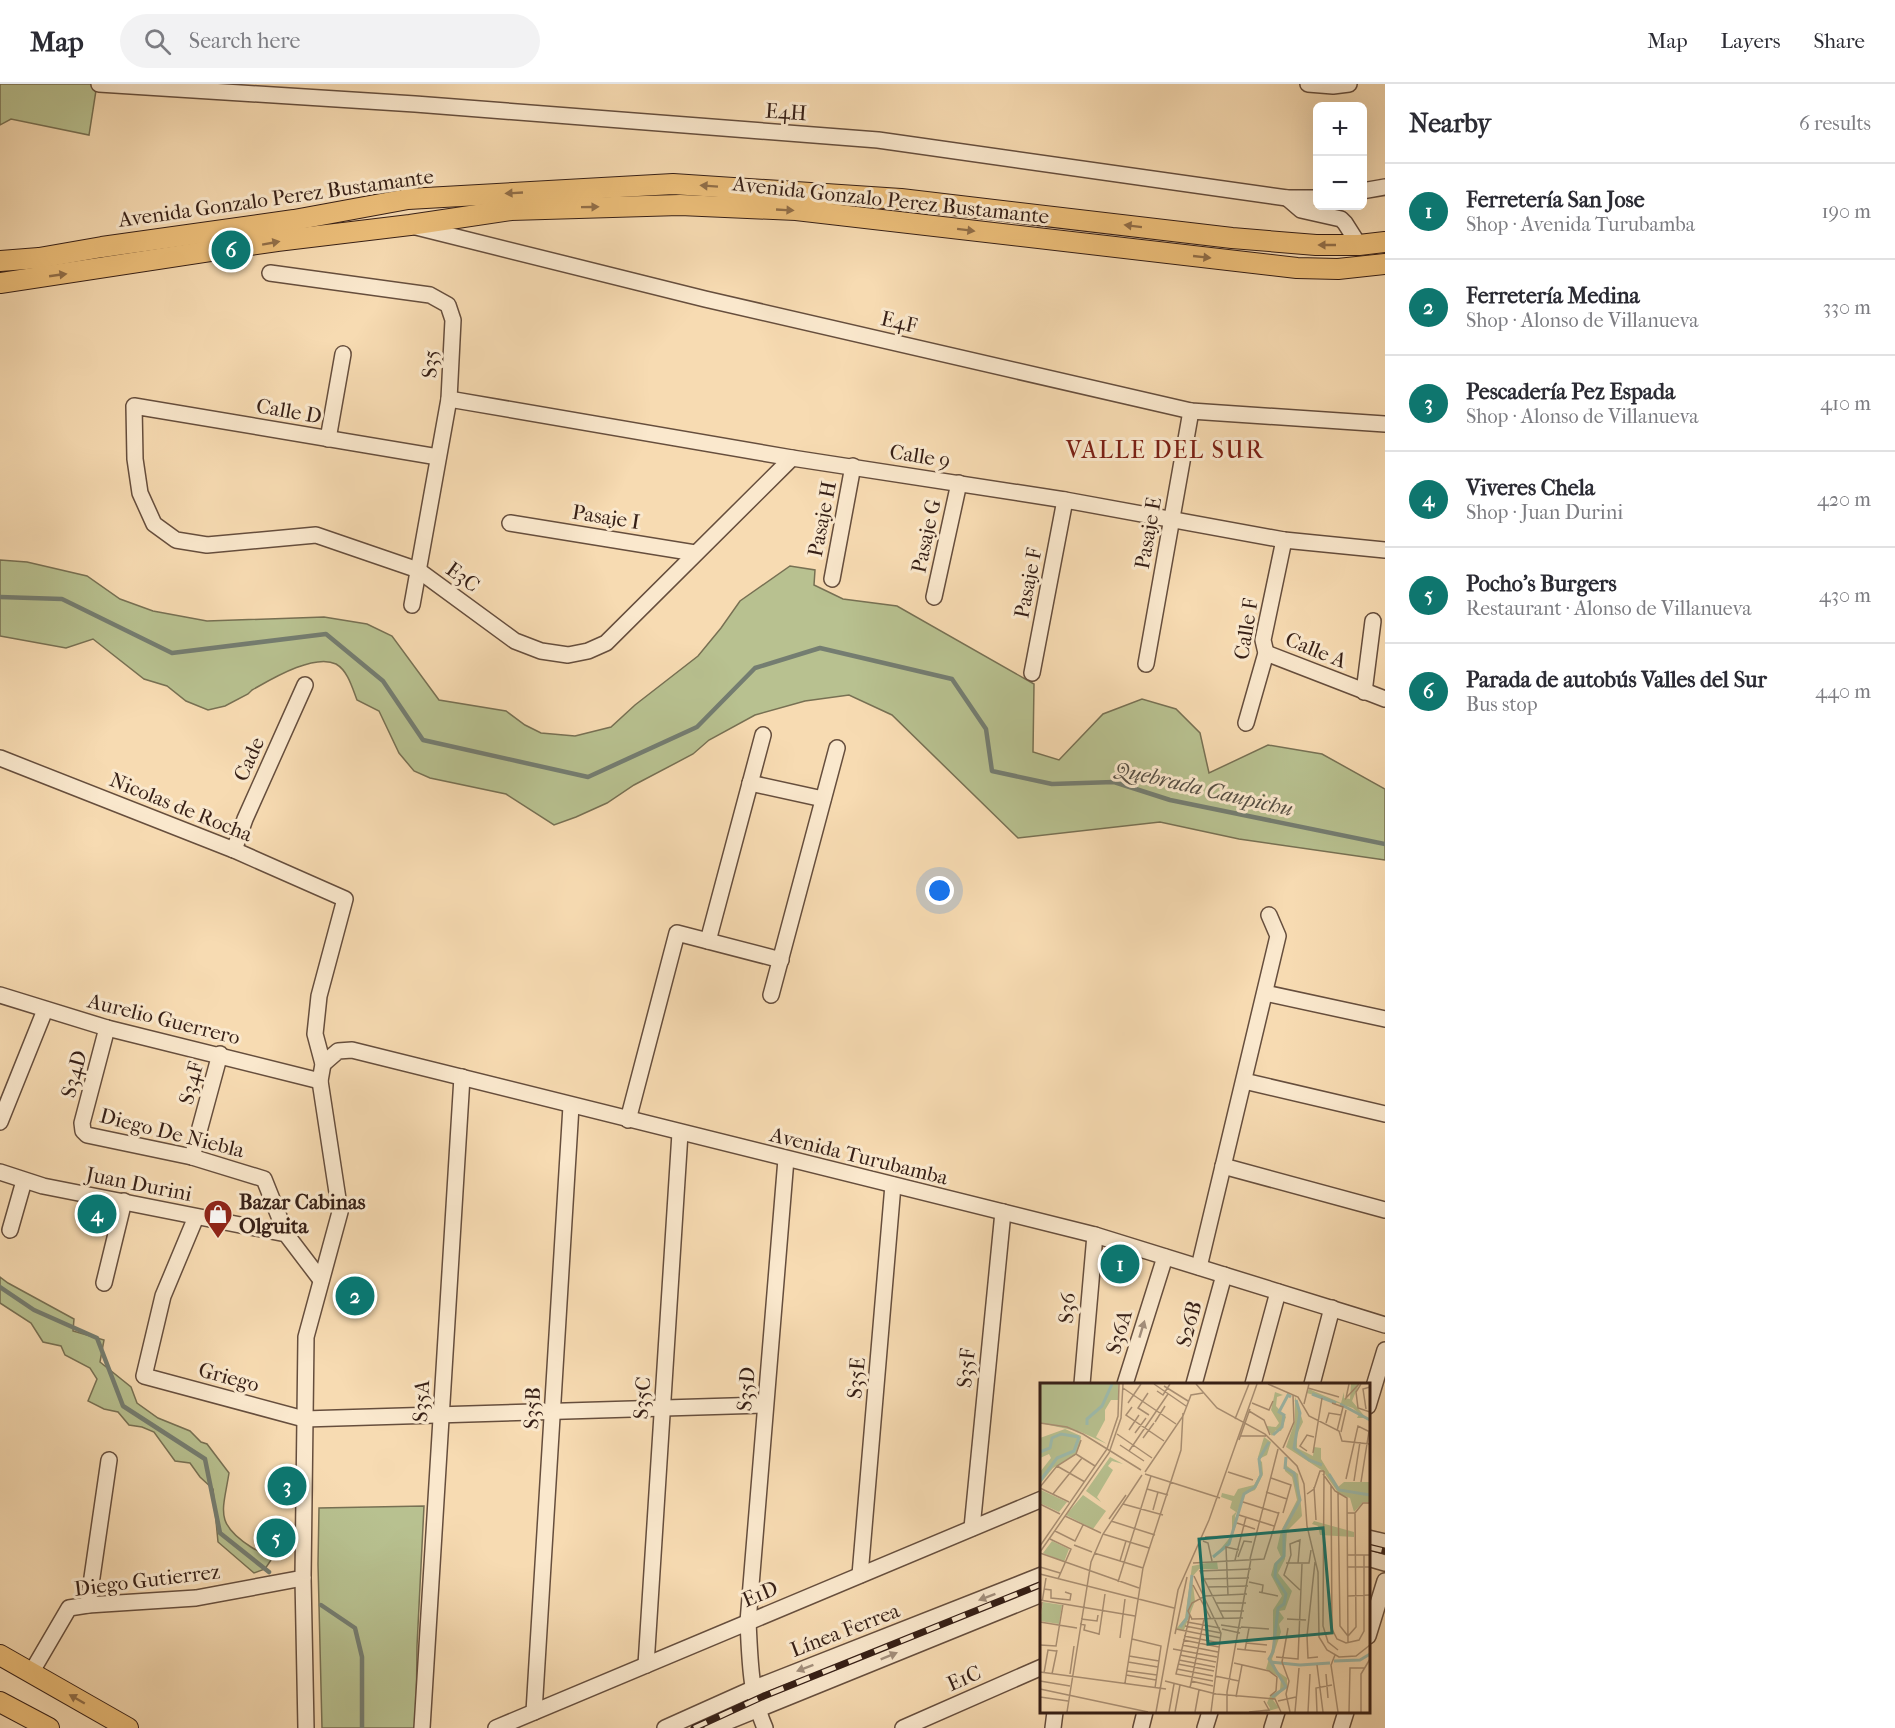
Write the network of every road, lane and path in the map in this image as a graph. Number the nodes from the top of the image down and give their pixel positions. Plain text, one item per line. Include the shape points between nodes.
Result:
1 (99, 84) edge
2 (1308, 84) edge
3 (1349, 84) edge
4 (1385, 187) edge
5 (1367, 190) edge
6 (1287, 198) junction
7 (1313, 198) edge
8 (410, 225) junction
9 (1385, 242) edge
10 (1359, 245) junction
11 (0, 261) edge
12 (1385, 264) edge
13 (270, 273) dead end
14 (0, 283) edge
15 (343, 354) dead end
16 (449, 399) junction
17 (134, 406) joint
18 (1191, 411) junction
19 (1385, 424) edge
20 (328, 439) junction
21 (438, 457) junction
22 (792, 458) junction
23 (853, 466) junction
24 (959, 483) junction
25 (1065, 500) junction
26 (1172, 518) junction
27 (510, 523) dead end
28 (1284, 540) junction
29 (1385, 549) edge
30 (695, 553) junction
31 (418, 570) junction
32 (832, 579) dead end
33 (934, 597) dead end
34 (412, 605) dead end
35 (1373, 621) dead end
36 (1266, 653) junction
37 (1146, 664) dead end
38 (1032, 673) dead end
39 (305, 685) dead end
40 (1364, 692) junction
41 (1385, 699) edge
42 (1246, 723) dead end
43 (763, 735) dead end
44 (837, 748) dead end
45 (0, 758) edge
46 (750, 783) junction
47 (823, 799) junction
48 (234, 850) junction
49 (1269, 915) dead end
50 (708, 941) junction
51 (781, 960) junction
52 (1265, 993) junction
53 (0, 995) edge
54 (771, 995) dead end
55 (45, 1010) junction
56 (1385, 1019) edge
57 (107, 1028) junction
58 (220, 1054) junction
59 (323, 1064) junction
60 (462, 1077) junction
61 (320, 1081) junction
62 (1244, 1081) junction
63 (571, 1106) junction
64 (1385, 1114) edge
65 (628, 1120) junction
66 (0, 1122) edge
67 (84, 1131) joint
68 (680, 1133) junction
69 (192, 1157) junction
70 (786, 1159) junction
71 (1223, 1166) junction
72 (0, 1172) edge
73 (24, 1181) junction
74 (893, 1185) junction
75 (124, 1202) junction
76 (1385, 1210) edge
77 (1003, 1212) junction
78 (196, 1217) junction
79 (10, 1230) dead end
80 (286, 1234) junction
81 (1095, 1235) junction
82 (1165, 1257) junction
83 (1199, 1267) junction
84 (1224, 1275) junction
85 (321, 1280) junction
86 (104, 1283) dead end
87 (1278, 1292) junction
88 (1332, 1308) junction
89 (1385, 1325) edge
90 (1385, 1350) edge
91 (1082, 1383) edge
92 (1125, 1383) edge
93 (1194, 1383) edge
94 (1253, 1383) edge
95 (1312, 1383) edge
96 (1370, 1399) edge
97 (765, 1405) junction
98 (663, 1408) junction
99 (552, 1411) junction
100 (441, 1415) junction
101 (304, 1419) junction
102 (109, 1460) dead end
103 (1040, 1499) edge
104 (972, 1528) junction
105 (1370, 1538) edge
106 (1385, 1542) edge
107 (1370, 1559) edge
108 (1385, 1563) edge
109 (861, 1575) junction
110 (1040, 1575) edge
111 (303, 1578) junction
112 (1385, 1581) edge
113 (1040, 1594) edge
114 (88, 1605) junction
115 (748, 1622) junction
116 (1370, 1630) edge
117 (0, 1655) edge
118 (646, 1665) junction
119 (1040, 1667) edge
120 (31, 1673) junction
121 (752, 1689) junction
122 (0, 1701) edge
123 (757, 1709) junction
124 (534, 1712) junction
125 (1055, 1713) edge
126 (1145, 1713) edge
127 (1210, 1713) edge
128 (1277, 1713) edge
129 (1346, 1713) edge
130 (49, 1728) edge
131 (128, 1728) edge
132 (306, 1728) edge
133 (422, 1728) edge
134 (495, 1728) edge
135 (665, 1728) edge
136 (712, 1728) edge
137 (765, 1728) edge
138 (903, 1728) edge
139 (1053, 1728) edge
140 (1141, 1728) edge
141 (1205, 1728) edge
142 (1272, 1728) edge
143 (1341, 1728) edge

1 - 6 street, E4H via 878,140
2 - 3 street
4 - 5 street
6 - 7 street, E4H
6 - 10 street, E4H via 1301,210 1341,219
8 -> 12 main road, Avenida Gonzalo Perez Bustamante via 511,210 692,205 796,210 1297,268
14 -> 8 main road, Avenida Gonzalo Perez Bustamante
8 - 18 street, E4F via 705,299
9 - 10 main road, Avenida Gonzalo Perez Bustamante
10 -> 11 main road, Avenida Gonzalo Perez Bustamante via 1232,238 901,199 673,184 408,199 294,220
13 - 16 street, S35 via 430,295 448,305 453,320
15 - 20 street
16 - 21 street, S35
16 - 22 street, Calle 9
17 - 20 street, Calle D
17 - 31 street, E3C via 140,493 154,524 176,540 207,545 316,535
18 - 19 street, E4F
18 - 26 street, Pasaje E
20 - 21 street, Calle D
21 - 31 street, S35
22 - 23 street, Calle 9
22 - 30 street, E3C
23 - 24 street, Calle 9
23 - 32 street, Pasaje H
24 - 25 street, Calle 9
24 - 33 street, Pasaje G
25 - 26 street, Calle 9
25 - 38 street, Pasaje F
26 - 28 street, Calle 9
26 - 37 street, Pasaje E
27 - 30 street, Pasaje I
28 - 29 street, Calle 9
28 - 36 street, Calle F via 1263,640
30 - 31 street, E3C via 606,643 568,655 514,641
31 - 34 street, S35
35 - 40 street
36 - 40 street, Calle A
36 - 42 street, Calle F
39 - 48 street, Cade
40 - 41 street, Calle A
43 - 46 street
44 - 47 street
45 - 48 street, Nicolas de Rocha
46 - 47 street
46 - 50 street
47 - 51 street
48 - 59 street, Nicolas de Rocha via 345,899 319,996 315,1034
49 - 52 street via 1278,936
50 - 51 street
50 - 65 street via 677,933
51 - 54 street
52 - 56 street
52 - 62 street
53 - 55 street, Aurelio Guerrero
55 - 57 street, Aurelio Guerrero
55 - 66 street
57 - 58 street, Aurelio Guerrero
57 - 67 street, S34D via 82,1123
58 - 61 street, Aurelio Guerrero
58 - 69 street, S34F
59 - 60 street, Avenida Turubamba via 338,1051 352,1050
59 - 61 street
60 - 63 street, Avenida Turubamba
60 - 100 street, S35A
61 - 85 street via 340,1212
62 - 64 street
62 - 71 street
63 - 65 street, Avenida Turubamba
63 - 99 street, S35B
65 - 68 street, Avenida Turubamba
67 - 69 street, Diego De Niebla via 87,1135
68 - 70 street, Avenida Turubamba
68 - 98 street, S35C
69 - 80 street, Diego De Niebla via 264,1179
70 - 74 street, Avenida Turubamba
70 - 97 street, S35D
71 - 76 street
71 - 83 street
72 - 73 street, Juan Durini
73 - 75 street, Juan Durini
73 - 79 street
74 - 77 street, Avenida Turubamba
74 - 109 street, S35E
75 - 78 street, Juan Durini
75 - 86 street
77 - 81 street, Avenida Turubamba
77 - 104 street, S35F
78 - 80 street, Juan Durini
78 - 101 street, Griego via 163,1296 144,1376
80 - 85 street
81 - 82 street, Avenida Turubamba
81 - 91 street, S36
82 - 83 street, Avenida Turubamba
92 -> 82 street, S36A
83 - 84 street, Avenida Turubamba
84 - 87 street, Avenida Turubamba
84 - 93 street, S26B
85 - 101 street via 306,1337
87 - 88 street, Avenida Turubamba
87 - 94 street
88 - 89 street, Avenida Turubamba
88 - 95 street
90 - 96 street
97 - 98 street, Griego
97 - 115 street, S35D
98 - 99 street, Griego
98 - 118 street, S35C
99 - 100 street, Griego
99 - 124 street, S35B
100 - 101 street, Griego
100 - 133 street, S35A
101 - 111 street
102 - 114 street
103 - 104 street, E1D
104 - 109 street, E1D
105 - 106 street
107 - 108 street
109 - 115 street, E1D
110 -> 121 street, Línea Ferrea
111 - 114 street, Diego Gutierrez via 196,1598
111 - 132 street
112 - 116 street
123 -> 113 street, Línea Ferrea
114 - 120 street, Diego Gutierrez via 69,1608
115 - 118 street, E1D
115 - 121 street, S35D
117 - 120 main road
118 - 124 street, E1D
119 - 138 street, E1C
131 -> 120 main road
121 - 123 street, S35D
121 - 135 street, Línea Ferrea
122 - 130 main road
123 - 136 street, Línea Ferrea
123 - 137 street, S35D
124 - 134 street, E1D
125 - 139 street
126 - 140 street
127 - 141 street
128 - 142 street
129 - 143 street

